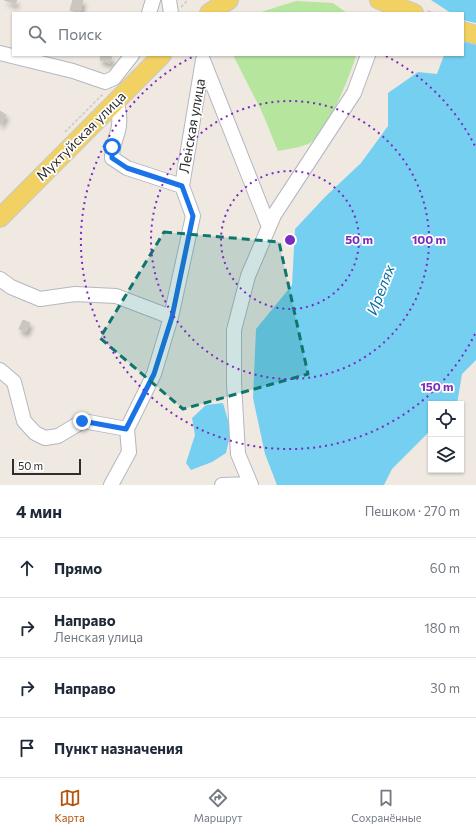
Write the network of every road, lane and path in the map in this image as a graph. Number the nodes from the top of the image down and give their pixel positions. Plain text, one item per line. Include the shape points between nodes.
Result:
1 (154, 0) edge
2 (229, 0) edge
3 (382, 5) edge
4 (149, 12) edge
5 (211, 12) edge
6 (410, 12) edge
7 (464, 31) edge
8 (476, 35) edge
9 (0, 54) edge
10 (131, 56) edge
11 (161, 56) edge
12 (368, 56) edge
13 (201, 58) edge
14 (116, 100) junction
15 (182, 186) junction
16 (1, 214) edge
17 (269, 227) junction
18 (0, 279) edge
19 (172, 317) junction
20 (0, 370) edge
21 (126, 429) junction
22 (251, 484) edge
23 (111, 485) edge
24 (222, 485) edge

1 - 4 street
2 - 5 main road
3 - 6 main road
7 - 8 main road
9 - 10 street via 73,71 105,82 114,78
11 - 14 main road, Мухтуйская улица
12 - 17 street via 354,93 274,215
13 - 15 street, Ленская улица
13 - 17 street
14 - 15 street via 120,116 112,147 112,158 127,168
14 - 16 main road, Мухтуйская улица
15 - 19 street, Ленская улица via 193,216
17 - 22 street via 248,276 234,330 238,454
18 - 19 street via 11,287 40,299 75,294 116,296
19 - 21 street, Ленская улица via 154,374
20 - 21 street via 14,382 24,421 35,433 45,438 58,436 82,421
21 - 23 street via 129,452
22 - 24 street

